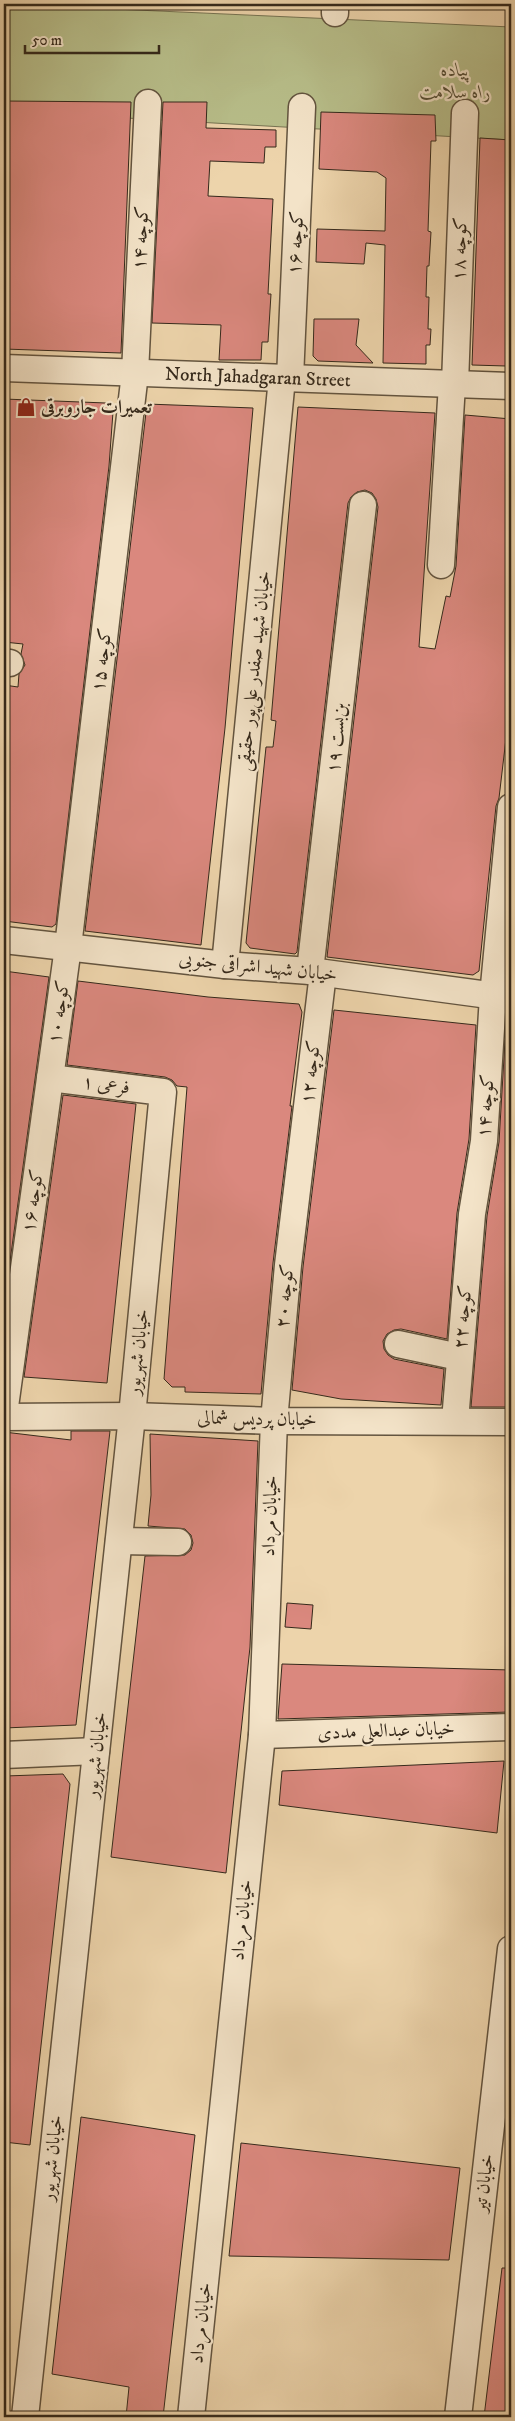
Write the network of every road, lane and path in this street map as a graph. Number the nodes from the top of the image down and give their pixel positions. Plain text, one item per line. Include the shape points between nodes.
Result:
1 (148, 104) dead end
2 (302, 107) dead end
3 (465, 113) dead end
4 (4, 368) edge
5 (135, 373) junction
6 (286, 378) junction
7 (453, 384) junction
8 (511, 386) edge
9 (363, 505) dead end
10 (441, 565) dead end
11 (511, 807) edge
12 (4, 940) edge
13 (68, 947) junction
14 (225, 965) junction
15 (316, 972) junction
16 (502, 997) edge
17 (50, 1078) junction
18 (164, 1092) joint
19 (300, 1171) joint
20 (472, 1214) joint
21 (398, 1344) dead end
22 (459, 1357) junction
23 (4, 1416) edge
24 (132, 1416) junction
25 (455, 1420) junction
26 (274, 1421) junction
27 (511, 1422) edge
28 (119, 1540) junction
29 (178, 1542) dead end
30 (511, 1727) edge
31 (262, 1735) junction
32 (96, 1751) junction
33 (4, 1755) edge
34 (511, 1949) edge
35 (25, 2417) edge
36 (191, 2417) edge
37 (458, 2417) edge

1 - 5 street, کوچه ۱۴
2 - 6 street, کوچه ۱۶
3 - 7 street, کوچه ۱۸
4 - 5 street, North Jahadgaran Street
5 - 6 street, North Jahadgaran Street
5 - 13 street, کوچه ۱۵
6 - 7 street, North Jahadgaran Street
6 - 14 street, خیابان شهید صفدر علی‌پور حقیقی
7 - 8 street, North Jahadgaran Street
7 - 10 street
9 - 15 street, بن‌بست ۱۹
11 - 16 street, کوچه ۱۴
12 - 13 street, خیابان شهید اشراقی جنوبی
13 - 14 street, خیابان شهید اشراقی جنوبی
13 - 17 street, کوچه ۱۰
14 - 15 street, خیابان شهید اشراقی جنوبی
15 - 16 street, خیابان شهید اشراقی جنوبی
15 - 19 street, کوچه ۱۲
16 - 20 street, کوچه ۱۴
17 - 18 street, فرعی ۱
17 - 23 street, کوچه ۱۶
18 - 24 street, خیابان شهریور
19 - 26 street, کوچه ۲۰
20 - 22 street, کوچه ۲۲
21 - 22 street
22 - 25 street, کوچه ۲۲
23 - 24 street, خیابان پردیس شمالی
24 - 26 street, خیابان پردیس شمالی
24 - 28 street, خیابان شهریور
25 - 26 street, خیابان پردیس شمالی
25 - 27 street, خیابان پردیس شمالی
26 - 31 street, خیابان مرداد
28 - 29 street
28 - 32 street, خیابان شهریور
30 - 31 street, خیابان عبدالعلی مددی
31 - 36 street, خیابان مرداد
32 - 33 street
32 - 35 street, خیابان شهریور
34 - 37 street, خیابان تیر

